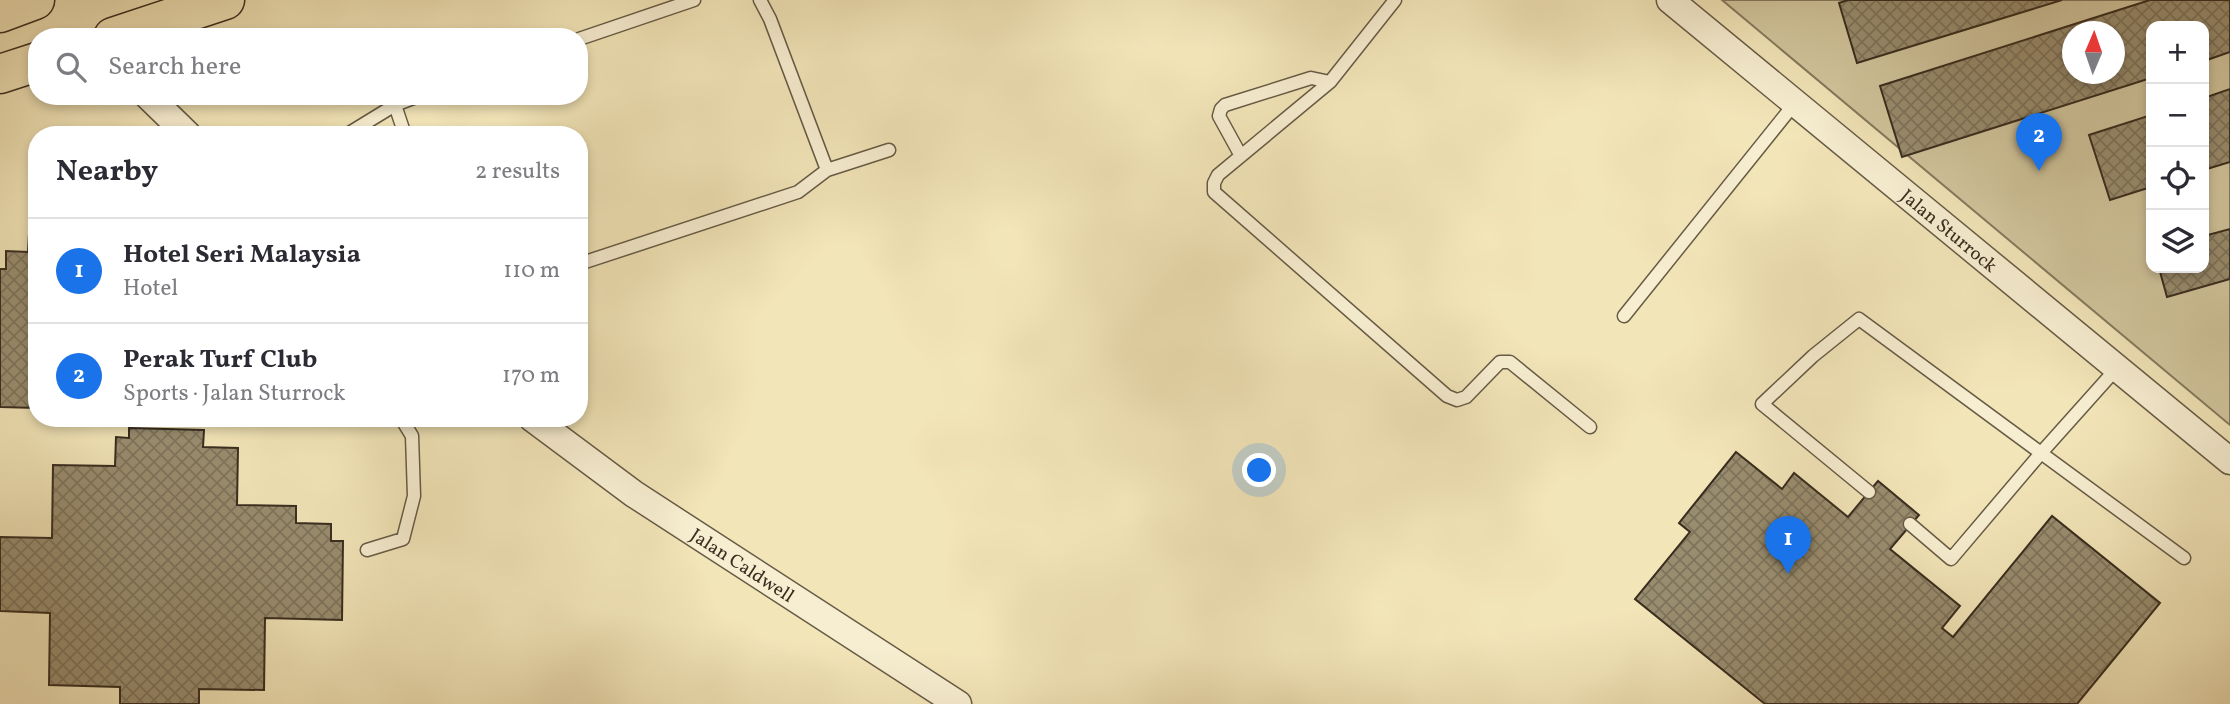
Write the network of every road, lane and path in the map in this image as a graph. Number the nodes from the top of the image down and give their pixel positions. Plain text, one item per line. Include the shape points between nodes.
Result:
1 (36, 0) edge
2 (225, 0) edge
3 (694, 0) edge
4 (760, 0) edge
5 (1395, 0) edge
6 (1670, 0) edge
7 (0, 13) edge
8 (140, 28) edge
9 (588, 36) edge
10 (28, 65) edge
11 (0, 74) edge
12 (1329, 82) junction
13 (1795, 103) junction
14 (157, 105) edge
15 (395, 105) joint
16 (179, 126) edge
17 (361, 126) edge
18 (402, 126) edge
19 (889, 150) dead end
20 (1241, 156) junction
21 (827, 170) junction
22 (588, 261) edge
23 (1624, 316) dead end
24 (2117, 368) junction
25 (406, 427) edge
26 (544, 427) edge
27 (1590, 427) dead end
28 (2042, 453) junction
29 (2230, 461) edge
30 (1869, 492) dead end
31 (1910, 524) dead end
32 (367, 550) dead end
33 (2183, 558) dead end
34 (958, 704) edge

1 - 7 main road
2 - 8 main road
3 - 9 lane
4 - 21 lane
5 - 12 lane
6 - 13 street, Jalan Sturrock
10 - 11 main road
12 - 20 lane
12 - 20 lane via 1311,78 1220,109 1219,116
13 - 23 lane
13 - 24 street, Jalan Sturrock
14 - 16 street
15 - 17 lane
15 - 18 lane
19 - 21 lane
20 - 27 lane via 1218,176 1214,192 1447,396 1466,397 1500,362 1510,362
21 - 22 lane via 798,192
24 - 28 lane
24 - 29 street, Jalan Sturrock
25 - 32 lane via 412,436 414,496 403,539
26 - 34 street, Jalan Caldwell via 634,494
28 - 30 lane via 1858,319 1762,404
28 - 31 lane via 1951,559
28 - 33 lane

